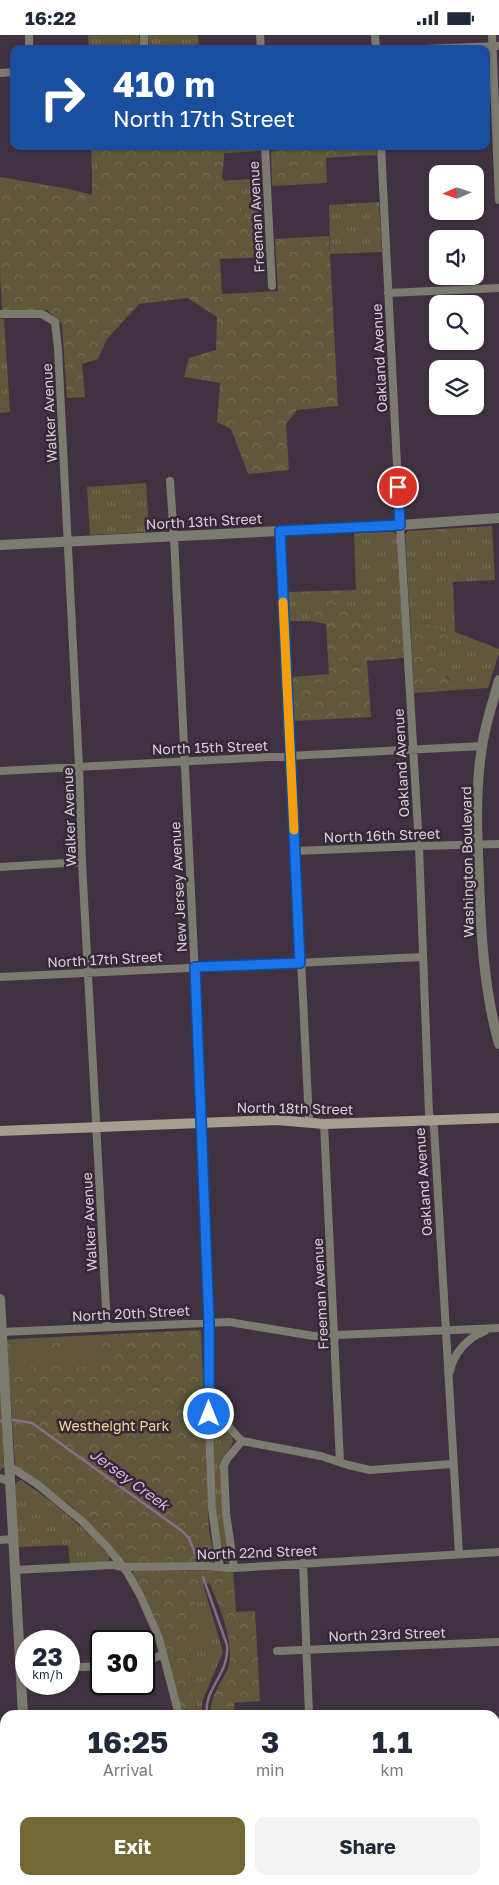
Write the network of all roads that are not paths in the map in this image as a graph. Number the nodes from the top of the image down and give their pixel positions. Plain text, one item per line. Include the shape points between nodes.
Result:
1 (492, 35) edge
2 (496, 46) edge
3 (265, 150) edge
4 (381, 150) edge
5 (499, 200) edge
6 (272, 286) dead end
7 (499, 287) edge
8 (388, 293) junction
9 (0, 315) edge
10 (170, 481) dead end
11 (499, 518) edge
12 (400, 525) junction
13 (280, 531) junction
14 (174, 537) junction
15 (69, 541) junction
16 (0, 545) edge
17 (499, 681) edge
18 (482, 746) junction
19 (413, 749) junction
20 (290, 756) junction
21 (184, 760) junction
22 (79, 767) junction
23 (0, 771) edge
24 (499, 844) edge
25 (419, 845) junction
26 (477, 845) junction
27 (295, 851) junction
28 (82, 862) junction
29 (0, 867) edge
30 (422, 957) junction
31 (300, 963) junction
32 (195, 967) junction
33 (88, 973) junction
34 (0, 977) edge
35 (499, 1044) edge
36 (499, 1118) edge
37 (431, 1120) junction
38 (309, 1121) junction
39 (202, 1123) junction
40 (324, 1124) junction
41 (97, 1127) junction
42 (0, 1131) edge
43 (0, 1299) edge
44 (209, 1322) junction
45 (107, 1326) junction
46 (499, 1328) edge
47 (445, 1330) junction
48 (2, 1331) junction
49 (334, 1337) junction
50 (449, 1377) junction
51 (209, 1382) junction
52 (242, 1441) junction
53 (340, 1462) junction
54 (452, 1464) junction
55 (9, 1466) junction
56 (5, 1480) edge
57 (13, 1539) junction
58 (0, 1540) edge
59 (499, 1552) edge
60 (459, 1554) junction
61 (303, 1563) junction
62 (123, 1567) junction
63 (220, 1567) junction
64 (234, 1567) junction
65 (15, 1569) junction
66 (499, 1642) edge
67 (307, 1650) junction
68 (276, 1651) dead end
69 (163, 1654) junction
70 (155, 1658) edge
71 (81, 1667) dead end
72 (90, 1667) edge
73 (23, 1710) edge
74 (178, 1710) edge
75 (309, 1710) edge

1 - 2 street
2 - 5 street
3 - 6 street, Freeman Avenue
4 - 8 street, Oakland Avenue
7 - 8 street
8 - 12 street, Oakland Avenue
9 - 15 street, Walker Avenue via 42,313 55,322
10 - 14 street, New Jersey Avenue
11 - 12 street, North 13th Street
12 - 13 street, North 13th Street
12 - 19 street, Oakland Avenue
13 - 14 street, North 13th Street
13 - 20 street
14 - 15 street, North 13th Street
14 - 21 street, New Jersey Avenue
15 - 16 street, North 13th Street
15 - 22 street, Walker Avenue
17 - 18 street, Washington Boulevard
18 - 19 street, North 15th Street
18 - 26 street, Washington Boulevard
19 - 20 street, North 15th Street
19 - 25 street, Oakland Avenue
20 - 21 street, North 15th Street
20 - 27 street
21 - 22 street, North 15th Street
21 - 32 street, New Jersey Avenue
22 - 23 street, North 15th Street
22 - 28 street, Walker Avenue
24 - 26 street, North 16th Street
25 - 26 street, North 16th Street
25 - 27 street, North 16th Street
25 - 30 street, Oakland Avenue
26 - 35 street, Washington Boulevard via 486,984
27 - 31 street
28 - 29 street
28 - 33 street, Walker Avenue
30 - 31 street, North 17th Street
30 - 37 street, Oakland Avenue
31 - 32 street, North 17th Street
31 - 38 street
32 - 33 street, North 17th Street
32 - 39 street, New Jersey Avenue
33 - 34 street, North 17th Street
33 - 41 street, Walker Avenue
36 - 37 main road, North 18th Street
37 - 40 main road, North 18th Street
37 - 47 street, Oakland Avenue via 434,1127
38 - 39 main road, North 18th Street
38 - 40 main road, North 18th Street
39 - 41 main road, North 18th Street
39 - 44 street, New Jersey Avenue
40 - 49 street, Freeman Avenue
41 - 42 main road, North 18th Street
41 - 45 street, Walker Avenue
43 - 48 street
44 - 45 street, North 20th Street
44 - 49 street, North 20th Street via 229,1321
44 - 51 street, New Jersey Avenue
45 - 48 street, North 20th Street
46 - 47 street, North 20th Street
46 - 50 street, Oakland Avenue via 476,1334 466,1342 458,1351
47 - 49 street, North 20th Street
47 - 50 street, Oakland Avenue
48 - 55 street
49 - 53 street, Freeman Avenue
50 - 54 street, Oakland Avenue
51 - 52 street, New Jersey Avenue via 220,1415
51 - 63 street, New Jersey Avenue via 212,1508
52 - 53 street via 321,1455
52 - 64 street via 224,1466 226,1513
53 - 54 street via 370,1470
54 - 60 street, Oakland Avenue
55 - 56 street
55 - 62 street via 76,1515
56 - 57 street
57 - 58 street
57 - 65 street
59 - 60 street, North 22nd Street
60 - 61 street, North 22nd Street
61 - 64 street, North 22nd Street
61 - 67 street
62 - 63 street, North 22nd Street
62 - 65 street, North 22nd Street
62 - 69 street via 151,1618
63 - 64 street, North 22nd Street
65 - 73 street
66 - 67 street, North 23rd Street
67 - 68 street, North 23rd Street
67 - 75 street
69 - 70 street
69 - 74 street
71 - 72 street

